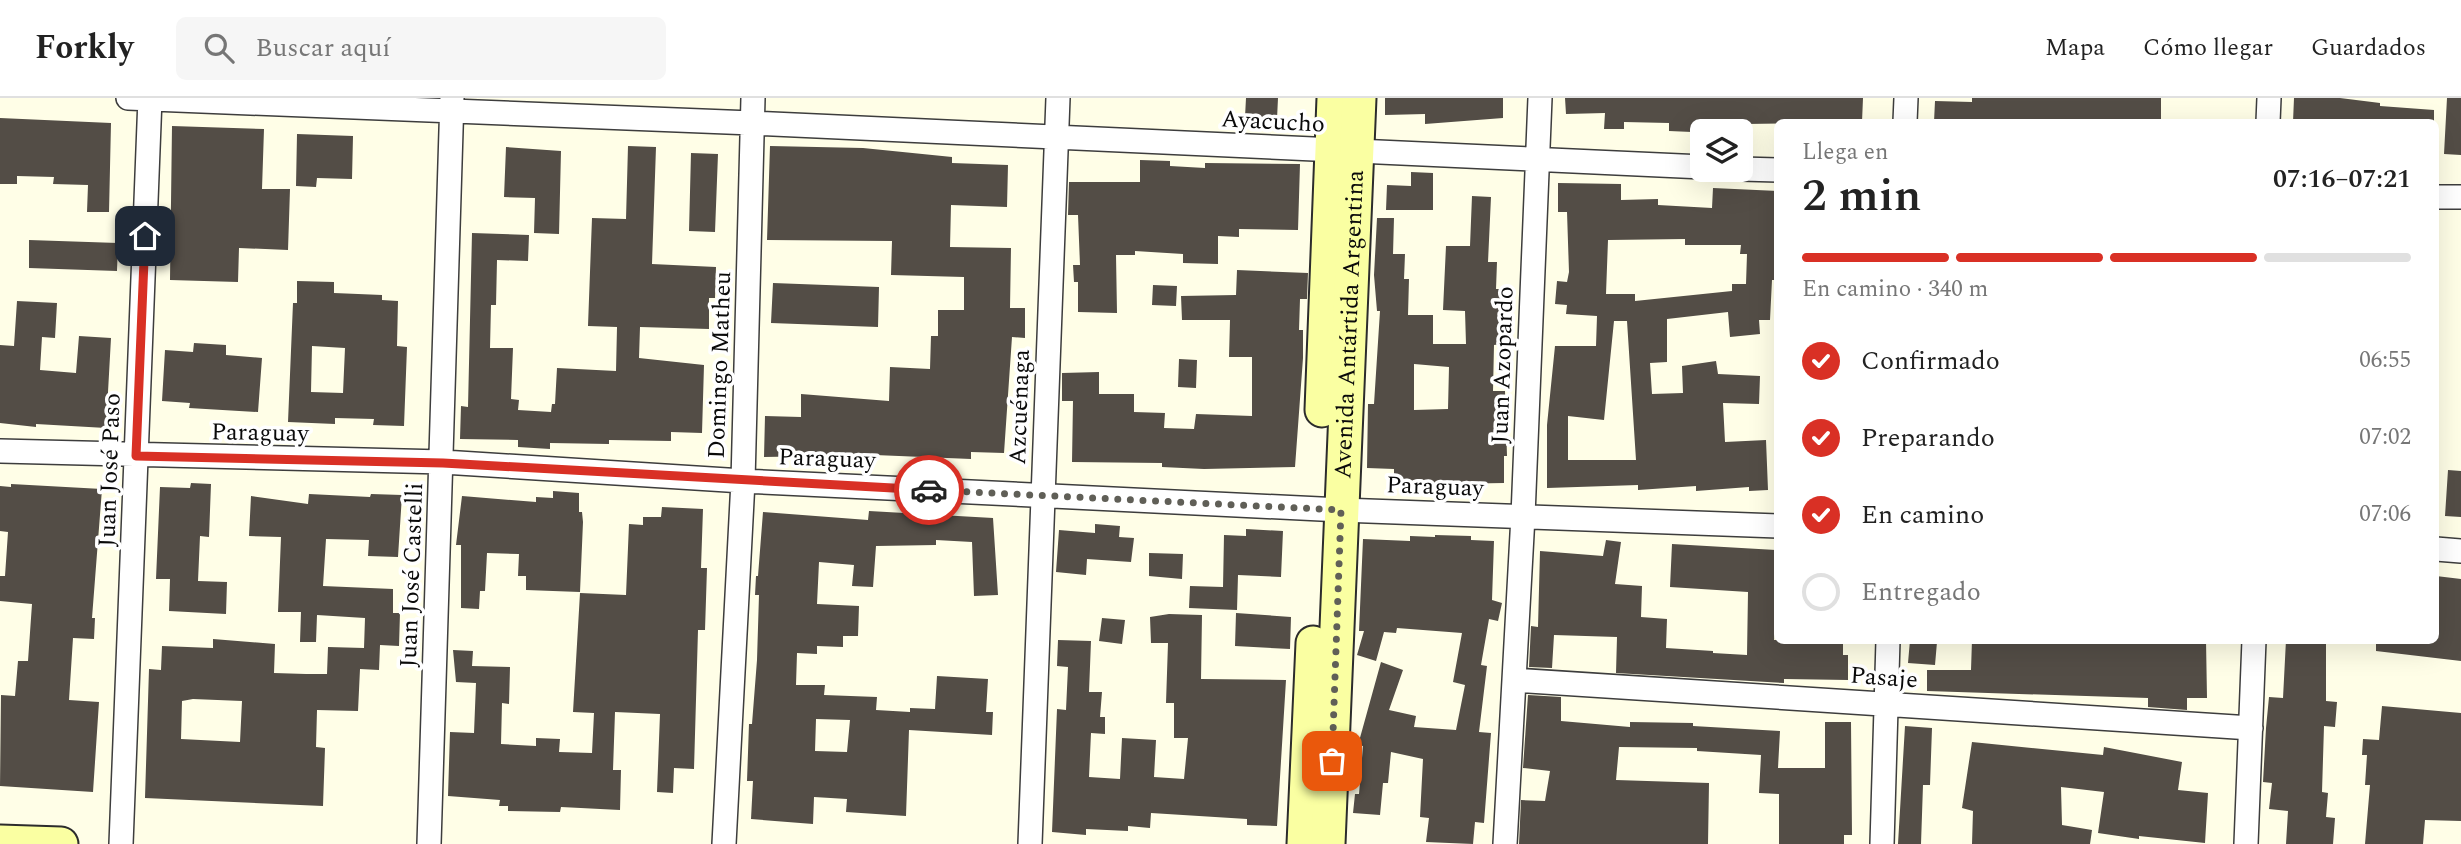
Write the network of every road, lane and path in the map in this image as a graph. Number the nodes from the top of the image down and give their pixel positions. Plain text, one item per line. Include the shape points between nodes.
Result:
1 (143, 98) edge
2 (753, 98) edge
3 (1058, 98) edge
4 (1334, 98) edge
5 (1359, 98) edge
6 (1540, 98) edge
7 (1906, 98) edge
8 (2269, 98) edge
9 (452, 105) edge
10 (1905, 119) edge
11 (2268, 119) edge
12 (752, 123) junction
13 (1056, 137) junction
14 (1344, 152) junction
15 (1537, 159) junction
16 (1690, 166) edge
17 (1753, 169) edge
18 (1774, 170) edge
19 (2439, 197) edge
20 (2461, 197) edge
21 (0, 451) edge
22 (136, 456) junction
23 (443, 463) junction
24 (743, 481) junction
25 (1042, 495) junction
26 (1330, 509) junction
27 (1523, 516) junction
28 (1774, 526) edge
29 (2439, 550) edge
30 (2461, 551) edge
31 (1888, 644) edge
32 (2254, 644) edge
33 (1514, 680) junction
34 (1886, 705) junction
35 (2251, 728) junction
36 (0, 842) edge
37 (61, 844) edge
38 (121, 844) edge
39 (429, 844) edge
40 (724, 844) edge
41 (1030, 844) edge
42 (1304, 844) edge
43 (1328, 844) edge
44 (1505, 844) edge
45 (1882, 844) edge
46 (2246, 844) edge

1 - 9 street, Ayacucho
1 - 22 street, Juan José Paso
2 - 12 street, Domingo Matheu
3 - 13 street, Azcuénaga
4 - 14 main road, Avenida Antártida Argentina
5 - 14 main road, Avenida Antártida Argentina
6 - 15 street, Juan Azopardo
7 - 10 street
8 - 11 street
9 - 12 street, Ayacucho
9 - 23 street, Juan José Castelli
12 - 13 street, Ayacucho
12 - 24 street, Domingo Matheu
13 - 14 street, Ayacucho
13 - 25 street, Azcuénaga
14 - 15 street, Ayacucho
14 - 26 main road, Avenida Antártida Argentina
15 - 16 street, Ayacucho
15 - 27 street, Juan Azopardo
17 - 18 street
19 - 20 street
21 - 22 street, Paraguay
22 - 23 street, Paraguay
22 - 38 street, Juan José Paso
23 - 24 street, Paraguay
23 - 39 street, Juan José Castelli
24 - 25 street, Paraguay
24 - 40 street, Domingo Matheu
25 - 26 street, Paraguay
25 - 41 street, Azcuénaga
26 - 27 street, Paraguay
26 - 42 main road, Avenida Antártida Argentina
26 - 43 main road, Avenida Antártida Argentina
27 - 28 street, Paraguay
27 - 33 street, Juan Azopardo
29 - 30 street
31 - 34 street
32 - 35 street
33 - 34 street, Pasaje
33 - 44 street, Juan Azopardo
34 - 35 street, Pasaje
34 - 45 street
35 - 46 street
36 - 37 main road

